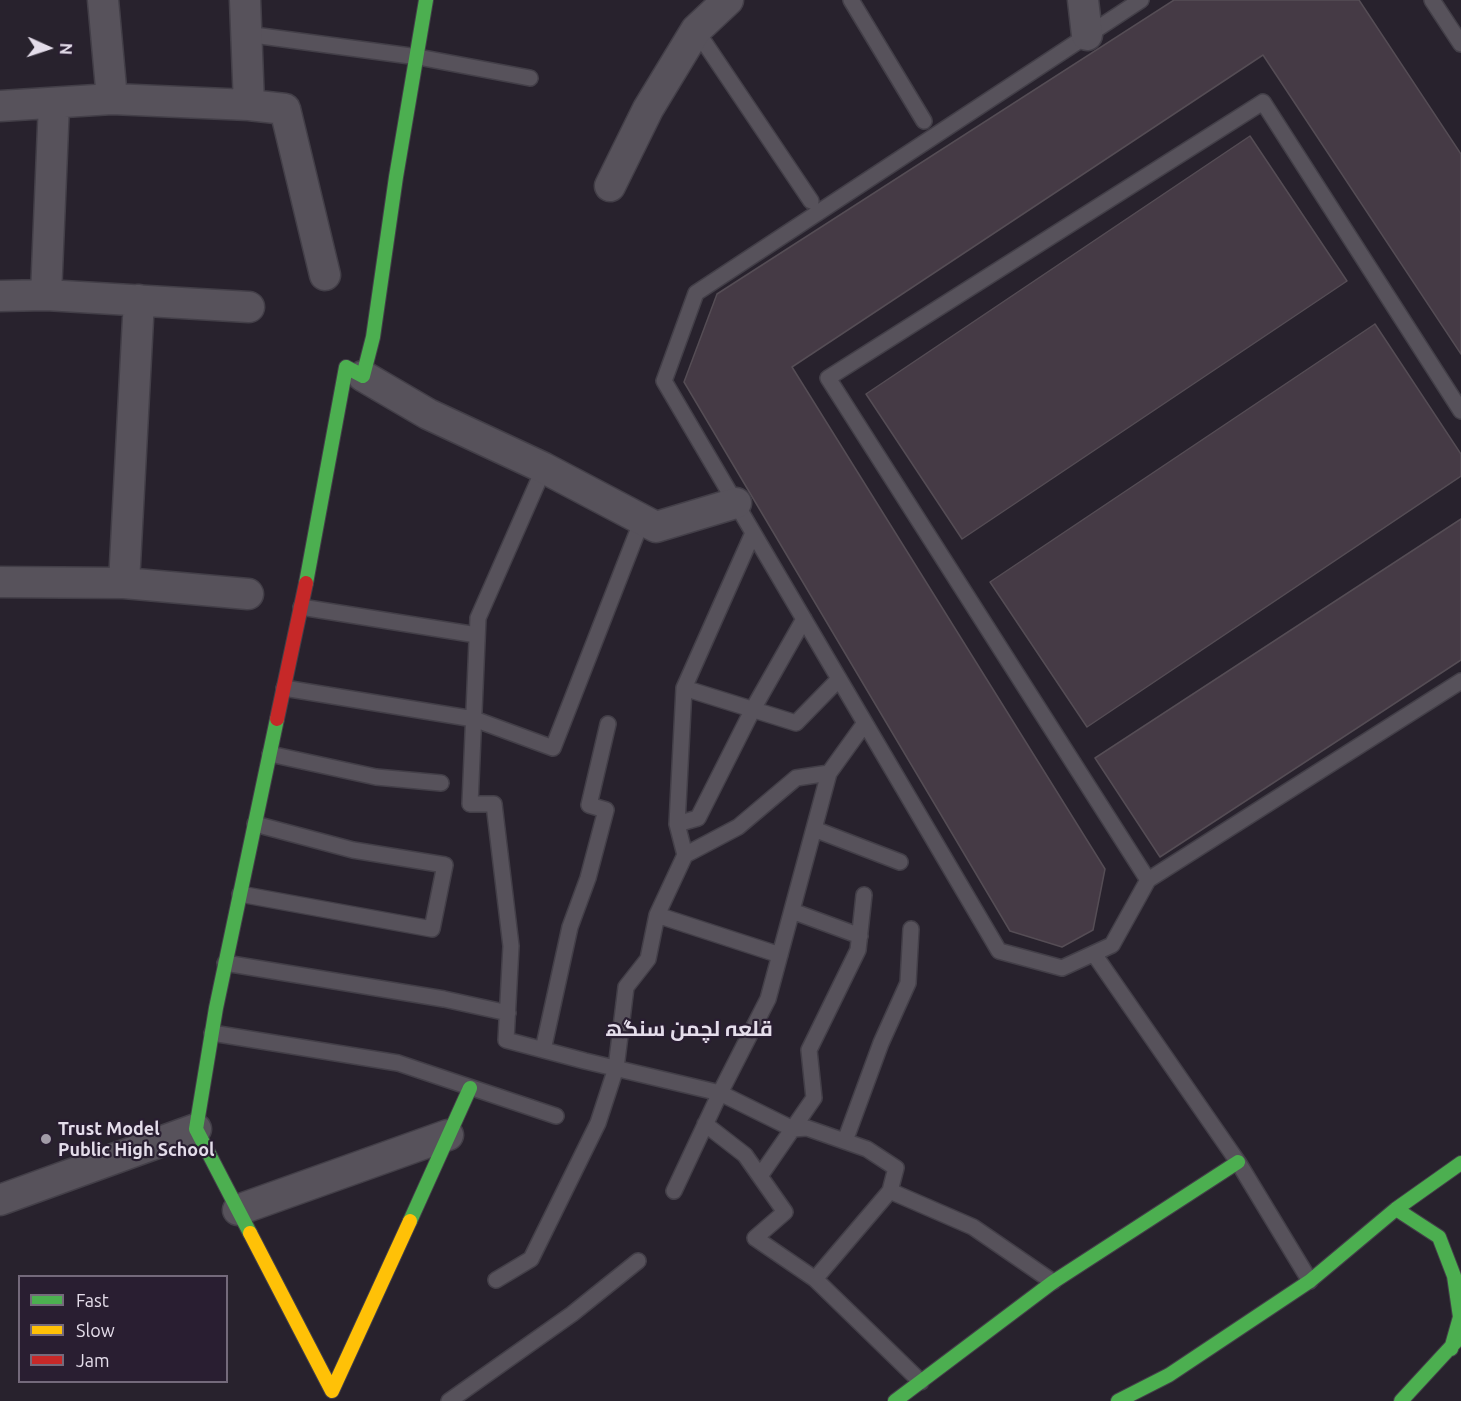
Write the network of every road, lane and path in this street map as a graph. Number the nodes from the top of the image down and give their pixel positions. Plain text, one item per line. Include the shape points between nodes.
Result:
1 (103, 0) edge
2 (245, 0) edge
3 (426, 0) edge
4 (728, 0) edge
5 (851, 0) edge
6 (1083, 0) edge
7 (1141, 0) edge
8 (1432, 0) edge
9 (696, 30) junction
10 (246, 34) junction
11 (1087, 35) junction
12 (1461, 44) edge
13 (418, 57) junction
14 (530, 78) dead end
15 (112, 99) junction
16 (54, 103) junction
17 (249, 105) junction
18 (0, 106) edge
19 (924, 121) dead end
20 (610, 186) dead end
21 (811, 201) dead end
22 (325, 275) dead end
23 (46, 295) junction
24 (0, 296) edge
25 (139, 300) junction
26 (249, 306) dead end
27 (363, 376) junction
28 (1461, 411) edge
29 (544, 468) junction
30 (736, 503) junction
31 (642, 520) junction
32 (753, 533) junction
33 (0, 582) edge
34 (124, 584) junction
35 (248, 594) dead end
36 (301, 607) junction
37 (804, 619) junction
38 (477, 635) junction
39 (839, 679) junction
40 (1461, 681) edge
41 (284, 688) junction
42 (684, 688) junction
43 (753, 709) junction
44 (474, 719) junction
45 (866, 723) junction
46 (608, 724) dead end
47 (270, 754) junction
48 (829, 773) junction
49 (441, 783) dead end
50 (255, 824) junction
51 (677, 824) junction
52 (814, 829) junction
53 (685, 855) junction
54 (900, 862) dead end
55 (1148, 880) junction
56 (240, 894) junction
57 (864, 895) dead end
58 (792, 911) junction
59 (657, 915) junction
60 (911, 929) dead end
61 (860, 936) junction
62 (1094, 954) junction
63 (780, 955) junction
64 (225, 963) junction
65 (508, 1013) junction
66 (212, 1032) junction
67 (543, 1050) junction
68 (616, 1068) junction
69 (470, 1088) junction
70 (720, 1093) junction
71 (556, 1116) dead end
72 (705, 1124) junction
73 (196, 1129) junction
74 (793, 1130) junction
75 (448, 1135) junction
76 (844, 1141) junction
77 (1238, 1162) junction
78 (1461, 1163) edge
79 (760, 1176) junction
80 (674, 1191) dead end
81 (890, 1191) junction
82 (0, 1200) edge
83 (1396, 1209) junction
84 (238, 1210) junction
85 (638, 1261) dead end
86 (815, 1279) junction
87 (496, 1280) dead end
88 (1310, 1281) junction
89 (1053, 1282) junction
90 (1461, 1336) edge
91 (1450, 1348) junction
92 (921, 1382) junction
93 (449, 1401) edge
94 (895, 1401) edge
95 (1118, 1401) edge
96 (1401, 1401) edge

1 - 15 street
2 - 10 street
3 - 13 street
4 - 9 street
5 - 19 lane
6 - 11 street
7 - 11 lane
8 - 12 lane
9 - 20 street via 648,109
9 - 21 lane
10 - 13 lane
10 - 17 street
11 - 30 lane via 696,293 664,381
13 - 14 lane
13 - 27 street via 373,337
15 - 16 street
15 - 17 street
16 - 18 street
16 - 23 street
17 - 22 street via 285,109
23 - 24 street
23 - 25 street
25 - 26 street
25 - 34 street
27 - 29 street via 428,414
27 - 36 street via 346,367
28 - 55 lane via 1263,102 828,378
29 - 31 street
29 - 38 lane via 477,618
30 - 31 street via 656,526
30 - 32 lane
31 - 44 lane via 553,748
32 - 37 lane
32 - 42 lane
33 - 34 street
34 - 35 street
36 - 38 lane
36 - 41 street
37 - 39 lane
37 - 43 lane
38 - 44 lane
39 - 43 lane via 796,723
39 - 45 lane
40 - 55 lane
41 - 44 lane
41 - 47 street
42 - 43 lane
42 - 51 lane
43 - 51 lane via 698,818
44 - 65 lane via 470,804 494,804 511,946
45 - 48 lane
45 - 62 lane via 999,951 1062,968
46 - 67 lane via 589,805 606,810 570,927
47 - 49 lane via 376,777
47 - 50 street
48 - 52 lane
48 - 53 lane via 796,778 738,827
50 - 56 street
50 - 56 lane via 353,850 445,865 432,929
51 - 53 lane
52 - 54 lane
52 - 58 lane
53 - 59 lane
55 - 62 lane via 1112,945
56 - 64 street
57 - 61 lane
58 - 61 lane
58 - 63 lane
59 - 63 lane
59 - 68 lane via 648,959 626,987
60 - 76 lane via 908,982
61 - 74 lane via 858,950 809,1050 814,1098
62 - 77 lane
63 - 70 lane via 768,999
64 - 65 lane
64 - 66 street
65 - 67 lane via 506,1040
66 - 69 lane via 398,1063
66 - 73 street
67 - 68 lane
68 - 70 lane
68 - 87 lane via 598,1123 531,1259
69 - 71 lane
69 - 75 street
70 - 72 lane
70 - 74 lane
72 - 79 lane via 745,1155
72 - 80 lane
73 - 82 street
73 - 84 street
74 - 76 lane via 807,1128
74 - 79 lane
75 - 84 street
75 - 84 street via 332,1391
76 - 81 lane via 867,1149 896,1168
77 - 88 lane
77 - 89 street
78 - 83 street
79 - 86 lane via 785,1212 755,1238
81 - 86 lane
81 - 89 lane via 973,1227
83 - 88 street
83 - 91 street via 1439,1236 1454,1276 1460,1317
85 - 93 lane via 572,1314
86 - 92 lane
88 - 95 street via 1169,1375
89 - 92 street
90 - 91 street
91 - 96 street
92 - 94 street

